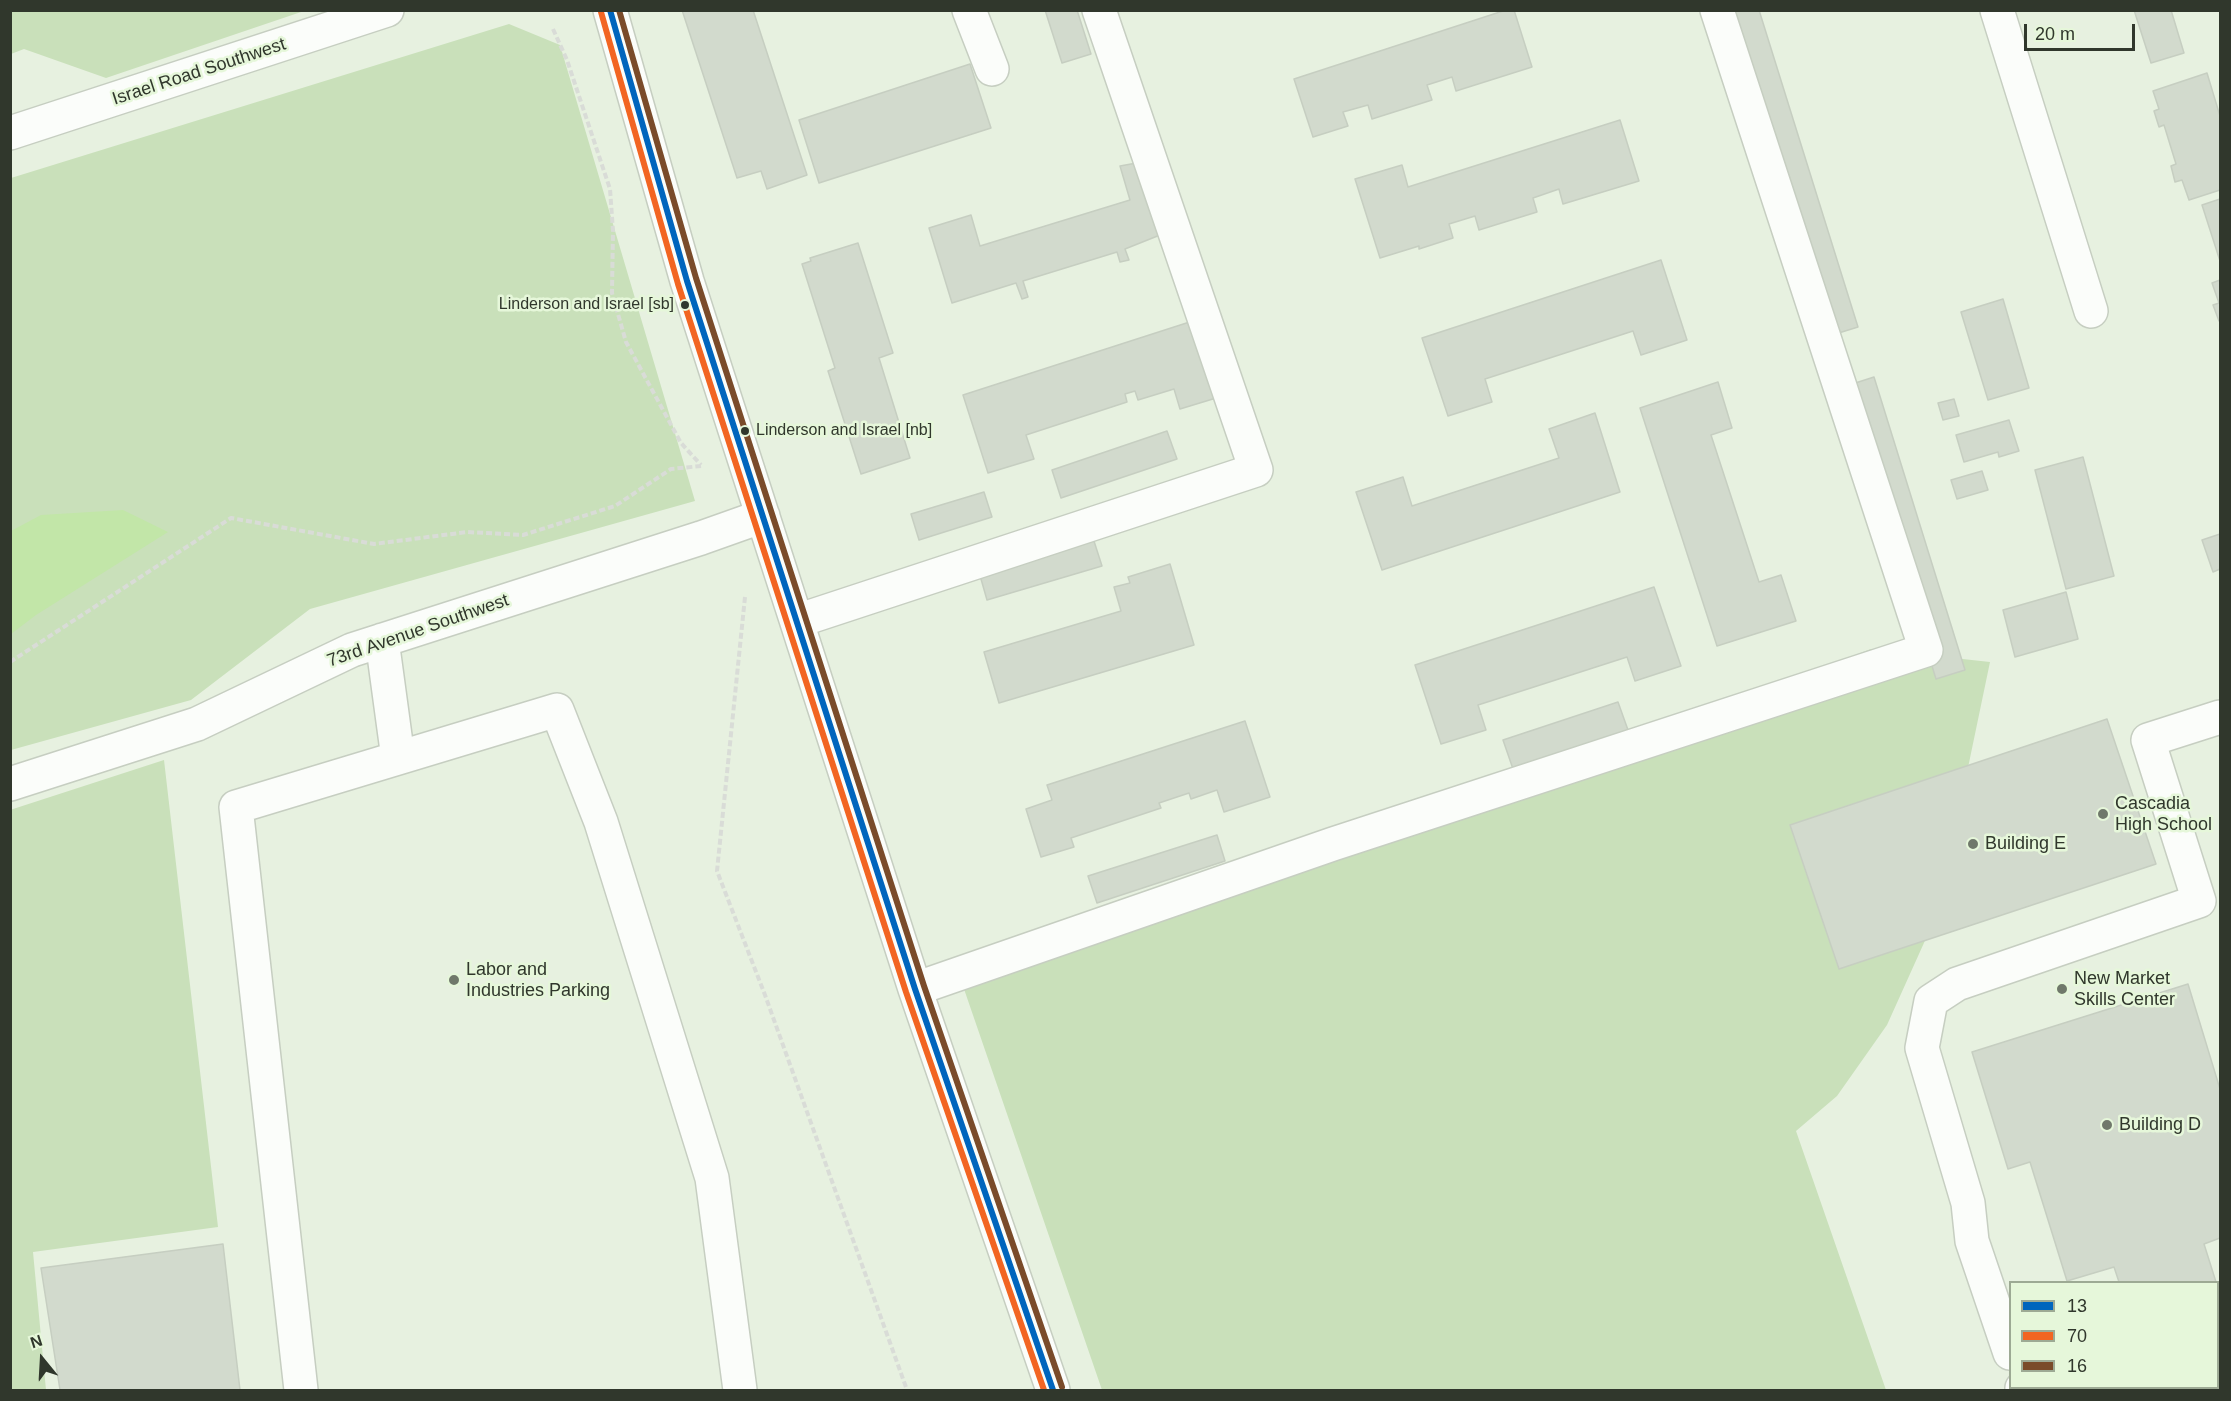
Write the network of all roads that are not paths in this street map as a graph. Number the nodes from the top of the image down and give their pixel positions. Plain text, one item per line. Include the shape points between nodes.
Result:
1 (387, 10) edge
2 (610, 10) edge
3 (969, 10) edge
4 (1099, 10) edge
5 (1717, 10) edge
6 (1996, 10) edge
7 (992, 69) dead end
8 (10, 133) edge
9 (2091, 311) dead end
10 (763, 516) junction
11 (797, 621) junction
12 (382, 640) junction
13 (2220, 717) edge
14 (398, 758) junction
15 (10, 784) edge
16 (915, 989) junction
17 (2009, 1350) edge
18 (301, 1390) edge
19 (740, 1390) edge
20 (1053, 1390) edge

1 - 8 street, Israel Road Southwest
2 - 10 street via 687,281
3 - 7 street
4 - 11 street via 1256,470
5 - 16 street via 1926,650 1333,844
6 - 9 street
10 - 11 street
10 - 12 street, 73rd Avenue Southwest
11 - 16 street
12 - 14 street
12 - 15 street, 73rd Avenue Southwest via 352,650 196,724
13 - 17 street via 2148,740 2199,902 1957,984 1931,1001 1922,1048 1968,1203 1972,1241
14 - 18 street via 236,807
14 - 19 street via 558,710 601,822 712,1178
16 - 20 street

